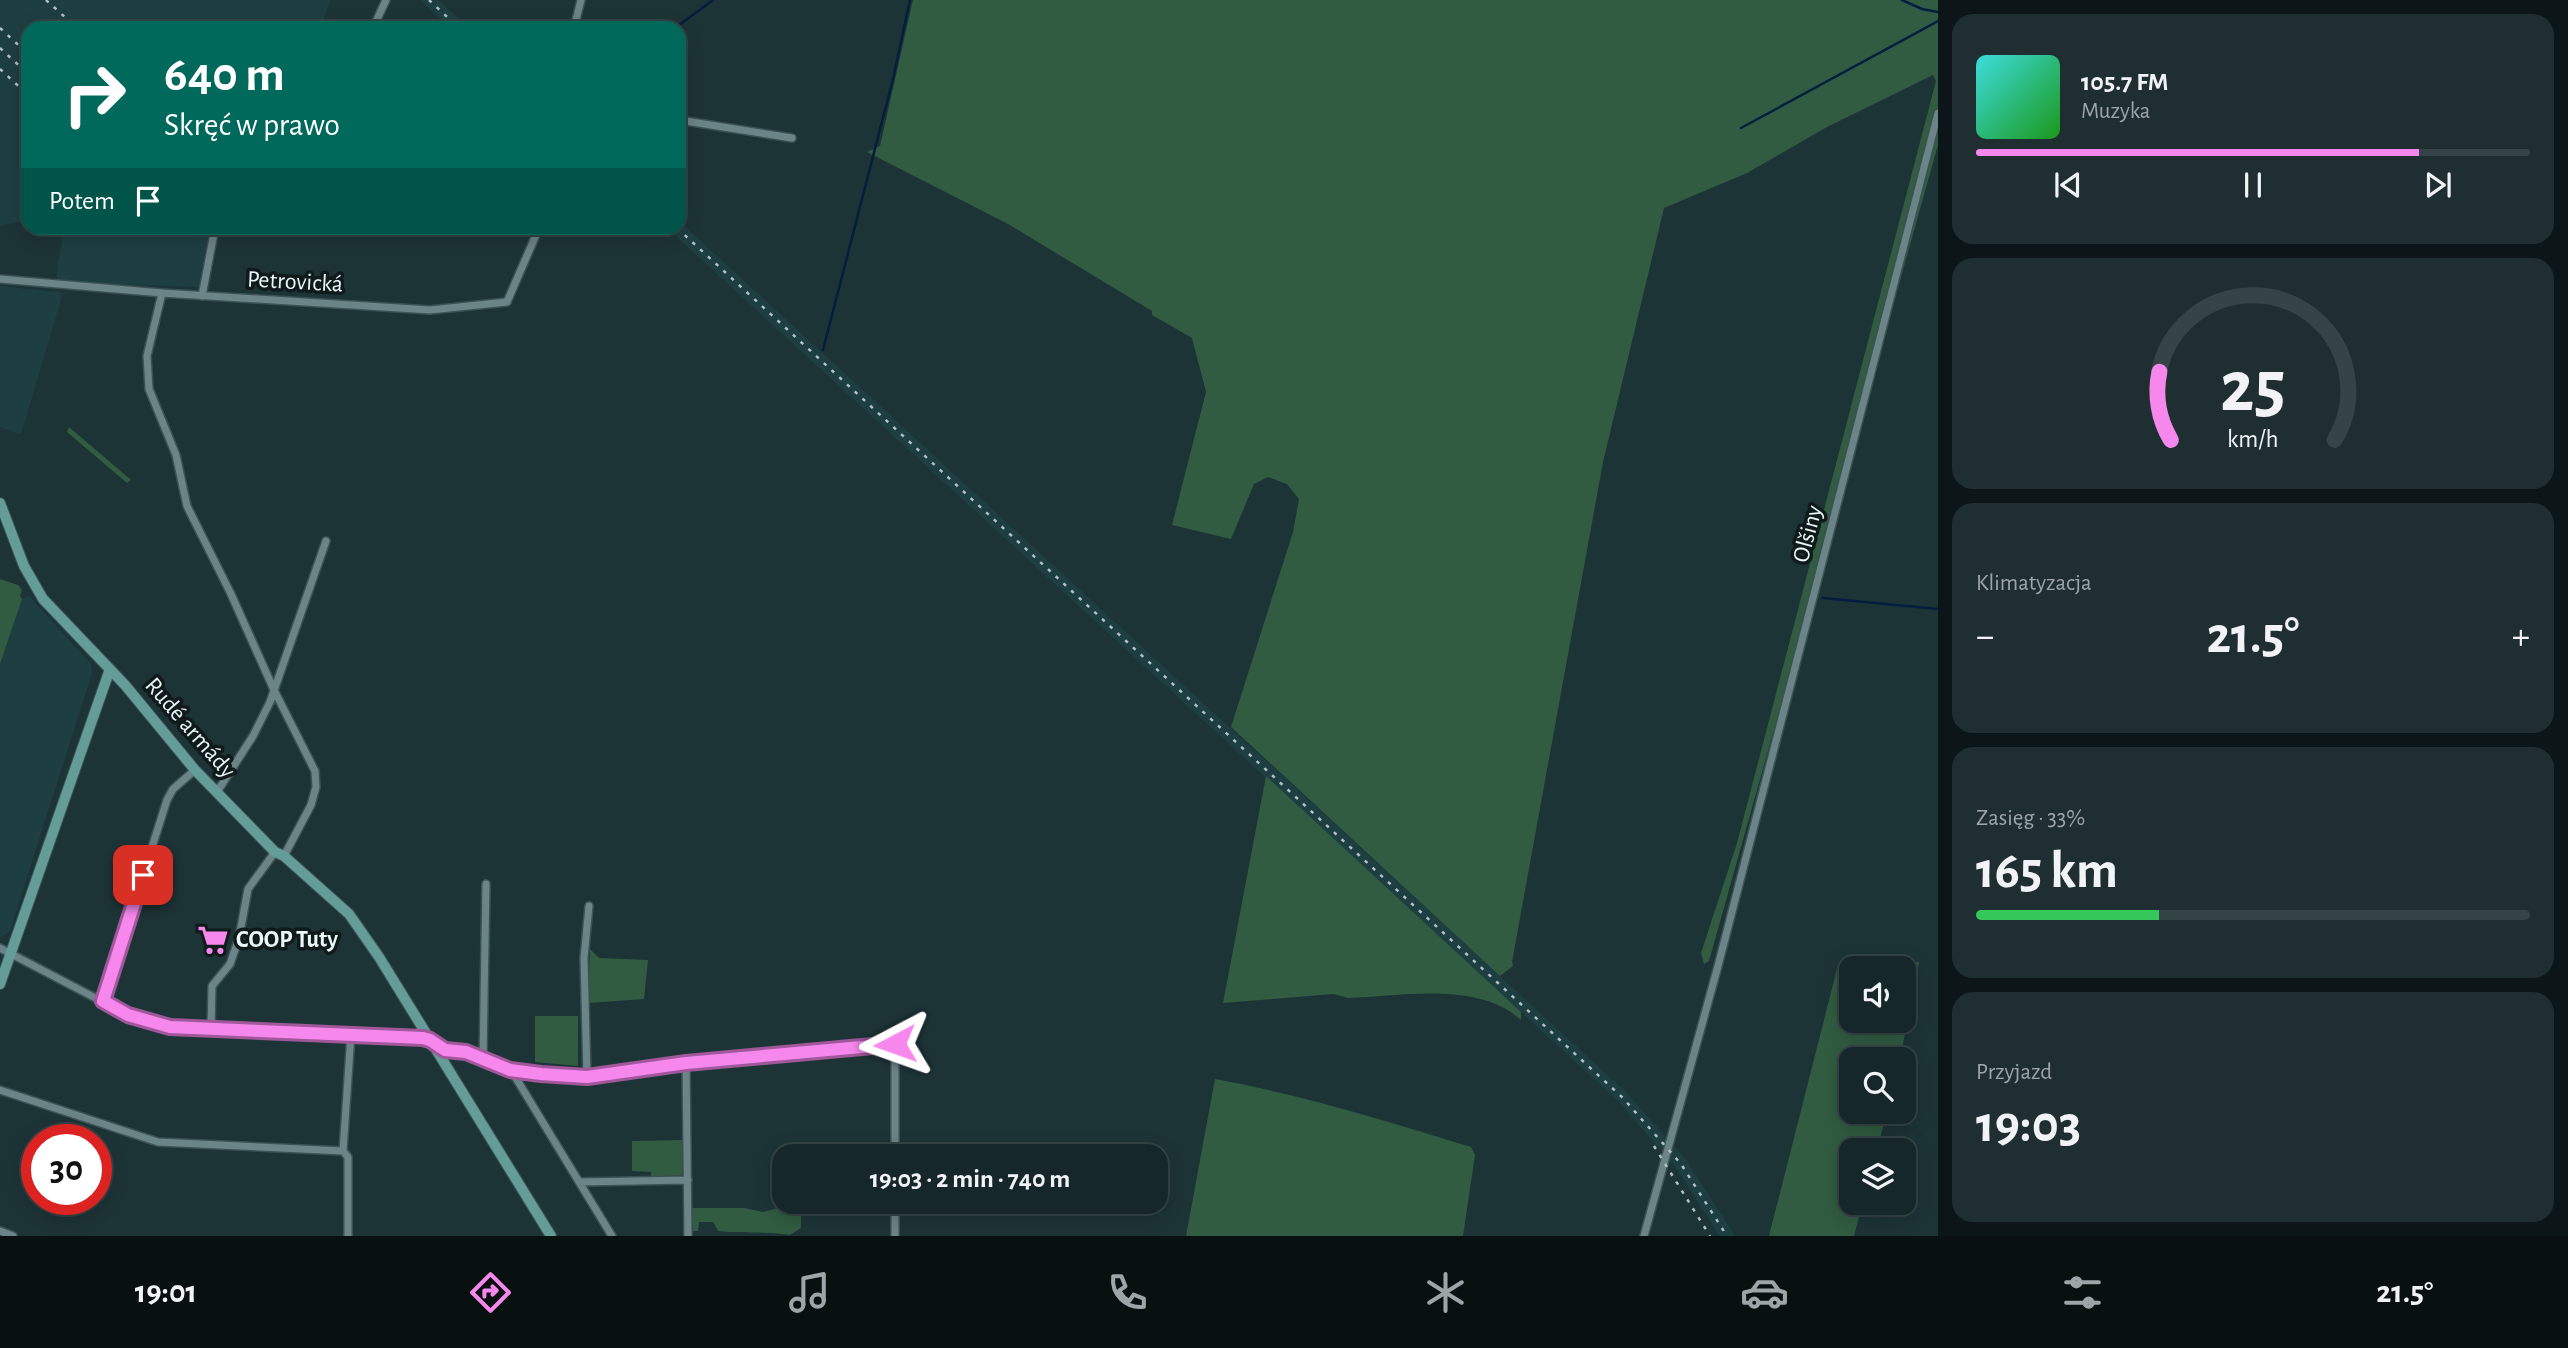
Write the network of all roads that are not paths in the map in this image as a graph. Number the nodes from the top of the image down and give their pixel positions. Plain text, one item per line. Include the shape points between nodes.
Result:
1 (386, 0) edge
2 (581, 0) edge
3 (376, 21) edge
4 (576, 21) edge
5 (1938, 113) edge
6 (686, 121) edge
7 (792, 138) dead end
8 (214, 235) edge
9 (536, 235) edge
10 (0, 279) edge
11 (162, 293) junction
12 (202, 296) junction
13 (0, 503) edge
14 (326, 541) dead end
15 (110, 669) junction
16 (274, 690) junction
17 (195, 770) junction
18 (217, 792) junction
19 (280, 854) junction
20 (486, 884) dead end
21 (589, 906) dead end
22 (0, 948) edge
23 (10, 954) junction
24 (0, 984) edge
25 (103, 1001) junction
26 (211, 1029) junction
27 (351, 1034) junction
28 (430, 1040) junction
29 (482, 1059) junction
30 (686, 1063) junction
31 (510, 1070) junction
32 (587, 1077) junction
33 (0, 1090) edge
34 (895, 1144) edge
35 (344, 1151) junction
36 (688, 1180) junction
37 (579, 1182) junction
38 (895, 1214) edge
39 (0, 1231) edge
40 (13, 1236) edge
41 (348, 1236) edge
42 (551, 1236) edge
43 (612, 1236) edge
44 (688, 1236) edge
45 (895, 1236) edge
46 (1644, 1236) edge

1 - 3 street
2 - 4 street
5 - 46 street, Olšiny
6 - 7 street
8 - 12 street
9 - 12 street, Petrovická via 507,302 430,310
10 - 11 street, Petrovická
11 - 12 street, Petrovická
11 - 16 street via 147,356 149,389 176,455 187,506
13 - 15 street, Rudé armády via 24,566 43,598
14 - 16 street
15 - 17 street, Rudé armády
15 - 23 street
16 - 18 street via 253,736
16 - 19 street via 315,771 316,787 311,804
17 - 18 street, Rudé armády
17 - 25 street via 167,800
18 - 19 street, Rudé armády
19 - 26 street via 248,889 230,964 212,986
19 - 28 street, Rudé armády via 349,914
20 - 29 street
21 - 32 street via 584,958
22 - 23 street
23 - 24 street
23 - 25 street
25 - 26 street via 128,1015 170,1027
26 - 27 street
27 - 28 street
27 - 35 street
28 - 29 street via 445,1050
28 - 42 street, Rudé armády
29 - 31 street
30 - 32 street
30 - 34 street via 895,1044
30 - 36 street
31 - 32 street
31 - 37 street
33 - 35 street via 158,1142
35 - 41 street via 348,1157
36 - 37 street
36 - 44 street
37 - 43 street
38 - 45 street
39 - 40 street

